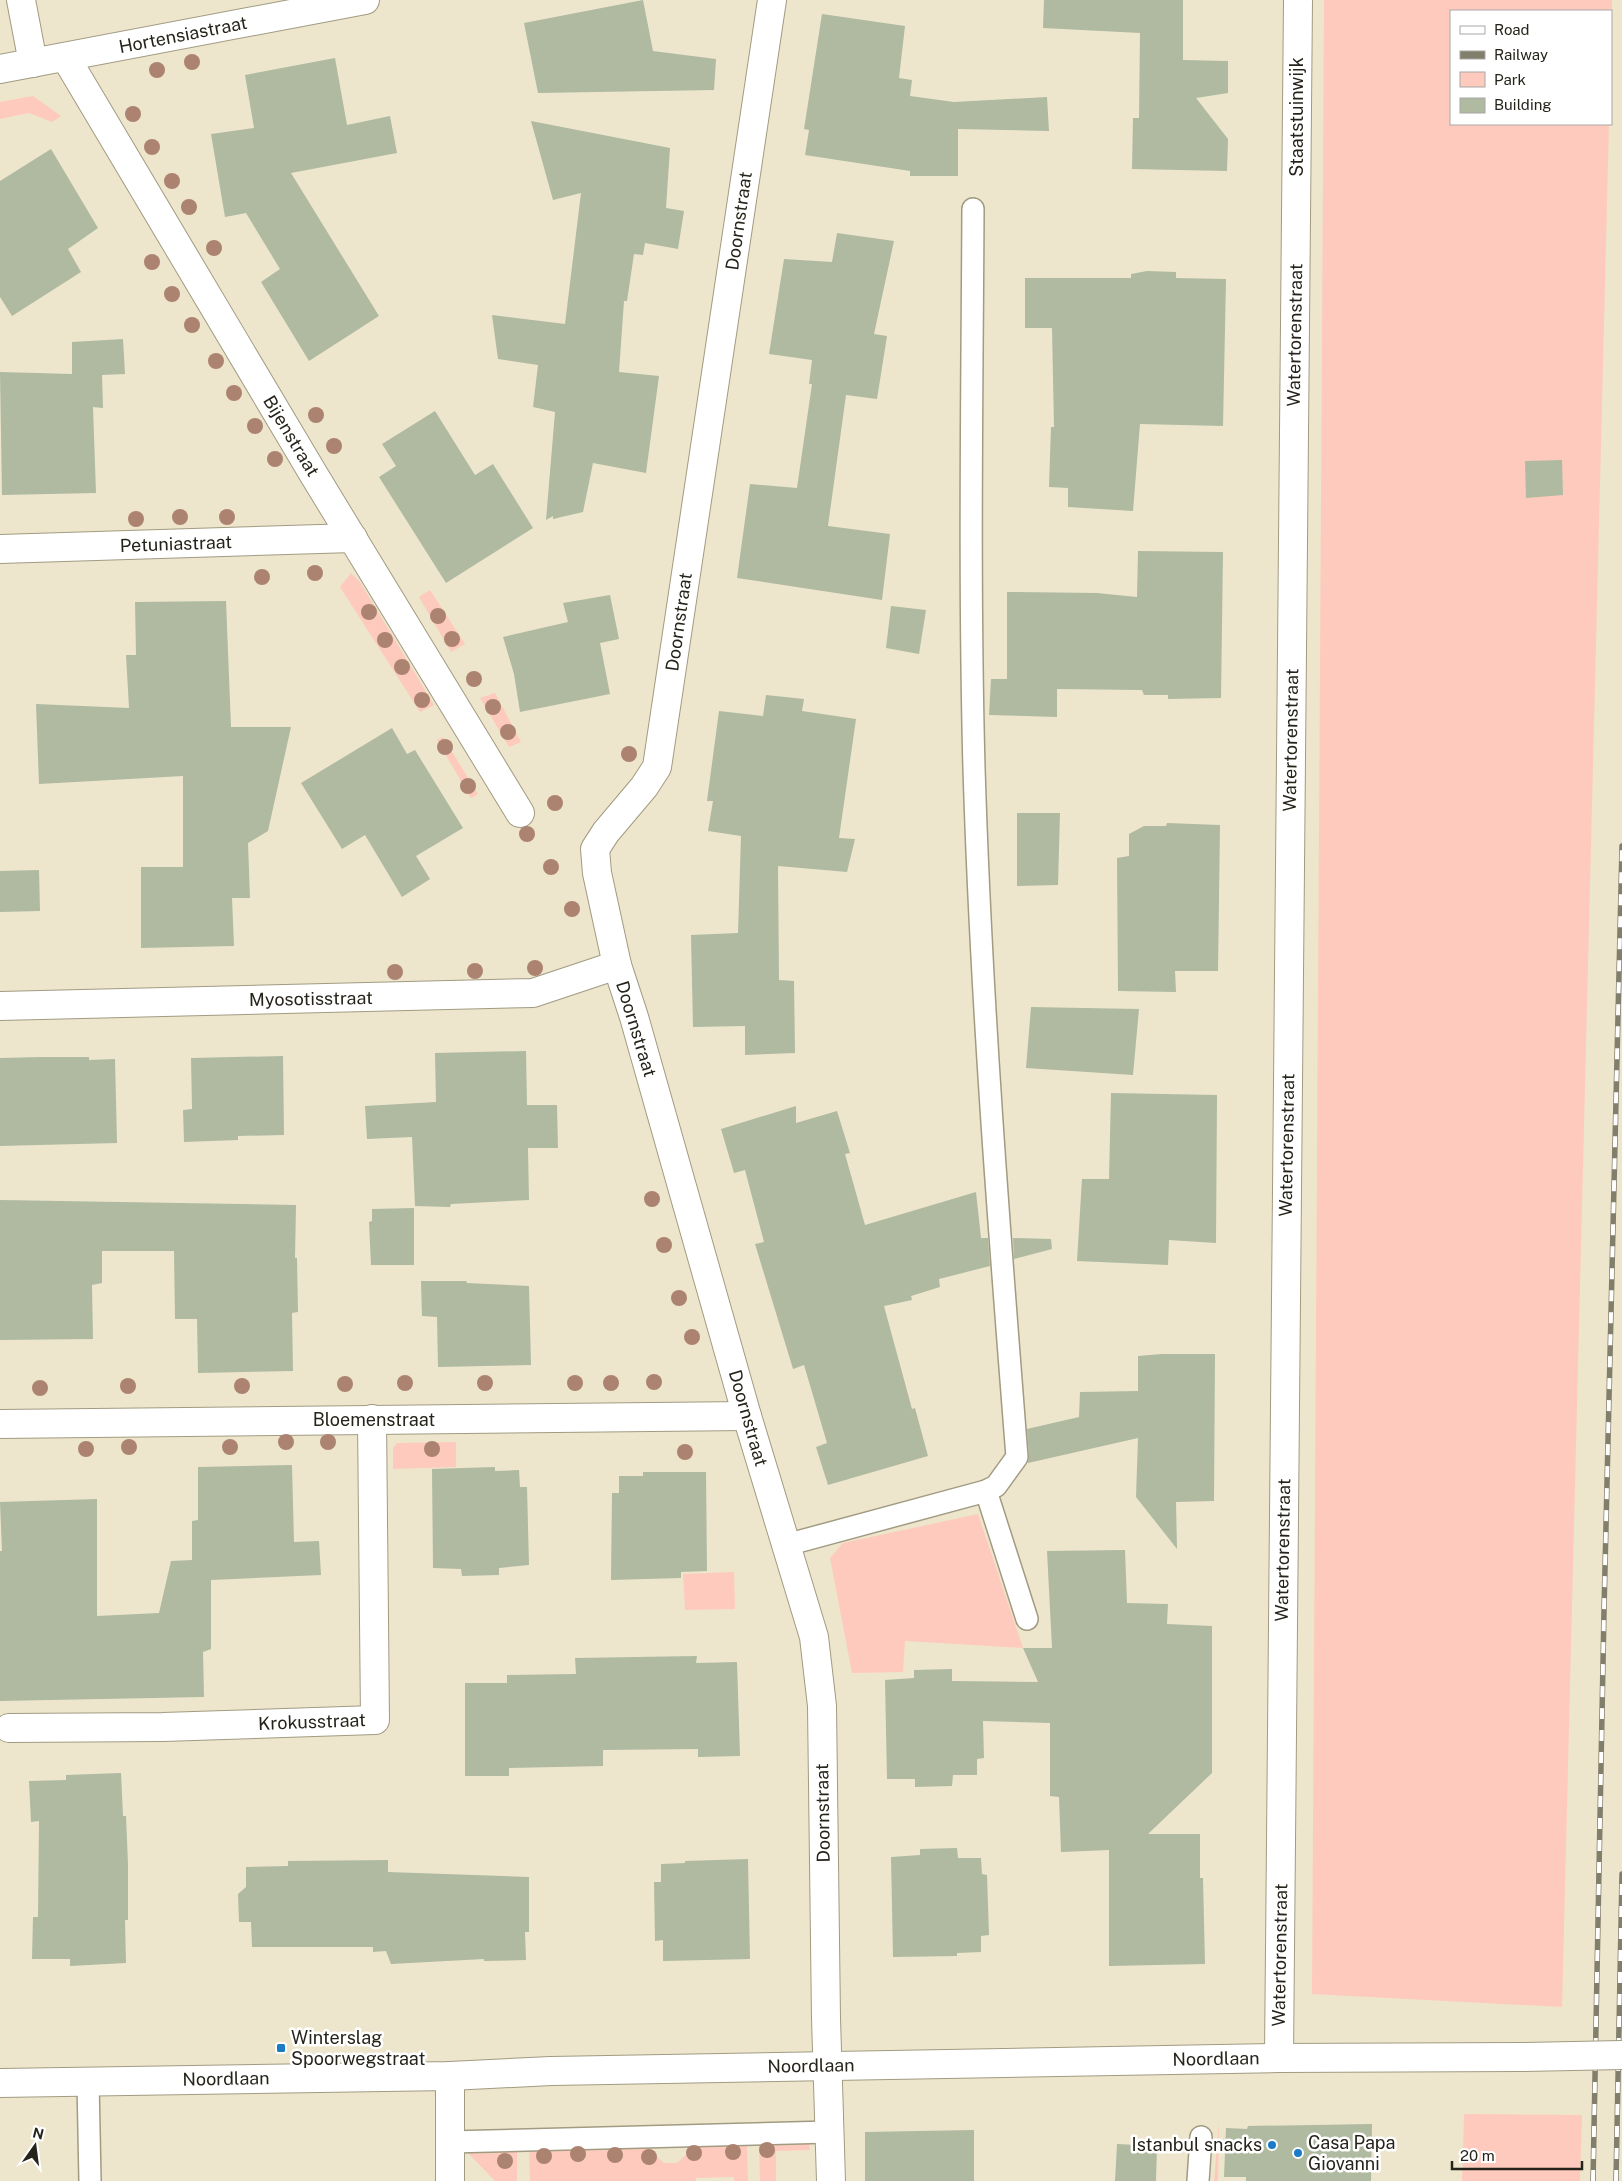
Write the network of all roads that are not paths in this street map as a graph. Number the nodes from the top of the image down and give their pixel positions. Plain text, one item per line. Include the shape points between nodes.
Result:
1 (21, 0) edge
2 (365, 0) edge
3 (772, 0) edge
4 (1298, 0) edge
5 (66, 58) junction
6 (33, 63) junction
7 (0, 69) edge
8 (973, 209) dead end
9 (1296, 233) joint
10 (353, 538) junction
11 (0, 549) edge
12 (520, 813) dead end
13 (617, 965) junction
14 (0, 1006) edge
15 (747, 1416) junction
16 (372, 1419) junction
17 (0, 1424) edge
18 (986, 1491) junction
19 (786, 1546) junction
20 (1027, 1619) dead end
21 (9, 1728) dead end
22 (1622, 2055) edge
23 (1279, 2058) junction
24 (828, 2066) junction
25 (450, 2076) junction
26 (88, 2082) junction
27 (0, 2083) edge
28 (830, 2132) junction
29 (1201, 2137) dead end
30 (450, 2142) junction
31 (90, 2181) edge
32 (450, 2181) edge
33 (831, 2181) edge
34 (1198, 2181) edge

1 - 6 street
2 - 5 street, Hortensiastraat
3 - 13 street, Doornstraat via 657,767 595,849 597,873
4 - 9 street, Staatstuinwijk
5 - 6 street, Hortensiastraat
5 - 10 street, Bijenstraat
6 - 7 street, Hortensiastraat
8 - 18 lane via 974,768 990,1100 1017,1457 996,1486
9 - 23 street, Watertorenstraat
10 - 11 street, Petuniastraat
10 - 12 street, Bijenstraat
13 - 14 street, Myosotisstraat via 533,993
13 - 15 street, Doornstraat
15 - 16 street, Bloemenstraat
15 - 19 street, Doornstraat
16 - 17 street, Bloemenstraat
16 - 21 street, Krokusstraat via 375,1720
18 - 19 lane
18 - 20 lane
19 - 24 street, Doornstraat via 814,1636 822,1706
22 - 23 street, Noordlaan, bridge
23 - 24 street, Noordlaan
24 - 25 street, Noordlaan
24 - 28 street, Doornstraat
25 - 26 street, Noordlaan
25 - 30 street
26 - 27 street, Noordlaan
26 - 31 lane
28 - 30 lane
28 - 33 street, Doornstraat
29 - 34 lane
30 - 32 street

